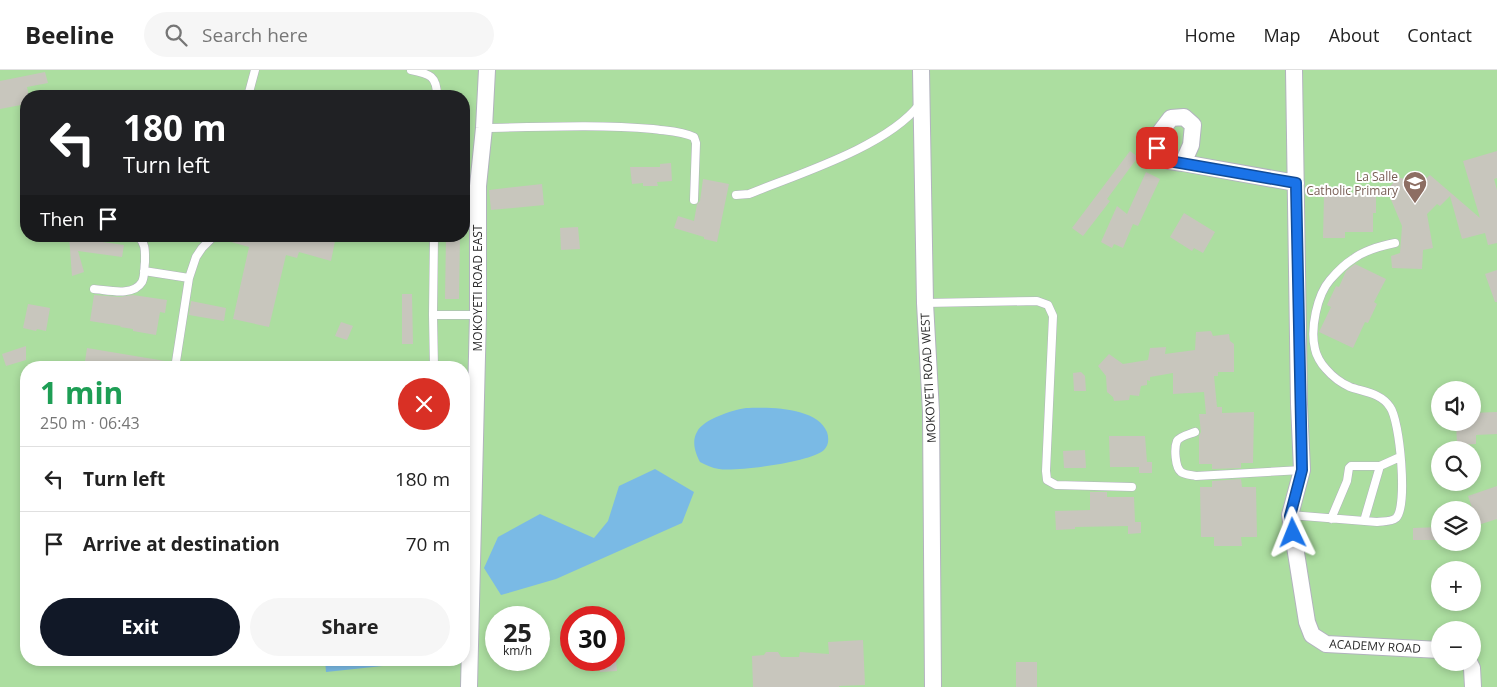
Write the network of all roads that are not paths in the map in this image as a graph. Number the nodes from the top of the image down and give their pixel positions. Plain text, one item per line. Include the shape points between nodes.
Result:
1 (255, 70) edge
2 (411, 70) edge
3 (487, 70) edge
4 (920, 70) edge
5 (1294, 70) edge
6 (250, 90) edge
7 (437, 90) edge
8 (920, 103) junction
9 (484, 128) junction
10 (1183, 163) dead end
11 (1296, 183) junction
12 (736, 195) dead end
13 (694, 200) dead end
14 (142, 242) edge
15 (208, 242) edge
16 (434, 242) edge
17 (1395, 243) dead end
18 (144, 271) junction
19 (188, 278) junction
20 (94, 289) dead end
21 (925, 303) junction
22 (432, 315) junction
23 (478, 315) junction
24 (177, 361) edge
25 (434, 361) edge
26 (1195, 432) dead end
27 (1400, 457) junction
28 (1380, 466) junction
29 (1302, 470) junction
30 (1132, 487) dead end
31 (1290, 516) junction
32 (1331, 519) junction
33 (1364, 521) junction
34 (470, 646) edge
35 (1431, 650) edge
36 (470, 666) edge
37 (1472, 671) edge
38 (469, 687) edge
39 (933, 687) edge
40 (1474, 687) edge

1 - 6 lane
2 - 7 lane via 433,78
3 - 9 street, MOKOYETI ROAD EAST
4 - 8 street, MOKOYETI ROAD WEST
5 - 11 street, ACADEMY ROAD
8 - 12 lane via 912,114 886,134 854,151 749,194
8 - 21 street, MOKOYETI ROAD WEST
9 - 13 lane via 629,127 689,135 696,144
9 - 23 street, MOKOYETI ROAD EAST via 478,186
10 - 11 street
11 - 29 street, ACADEMY ROAD
14 - 18 lane
15 - 19 lane via 196,257
16 - 22 lane
17 - 27 lane via 1374,248 1352,259 1329,281 1317,304 1314,329 1315,349 1325,368 1338,380 1386,401 1391,408 1398,431
18 - 19 lane
18 - 20 lane via 142,282 132,290
19 - 24 lane
21 - 30 lane via 1038,301 1048,305 1053,316 1047,480 1056,485
21 - 39 street, MOKOYETI ROAD WEST via 931,412
22 - 23 lane
22 - 25 lane
23 - 34 street, MOKOYETI ROAD EAST
26 - 29 lane via 1180,438 1176,446 1179,471 1183,474
27 - 28 lane
27 - 33 lane via 1402,503 1399,513 1387,521
28 - 32 lane via 1349,468
28 - 33 lane
29 - 31 street, ACADEMY ROAD
31 - 32 lane
31 - 35 street, ACADEMY ROAD via 1307,622 1312,635 1326,644
32 - 33 lane
36 - 38 street, MOKOYETI ROAD EAST
37 - 40 street

